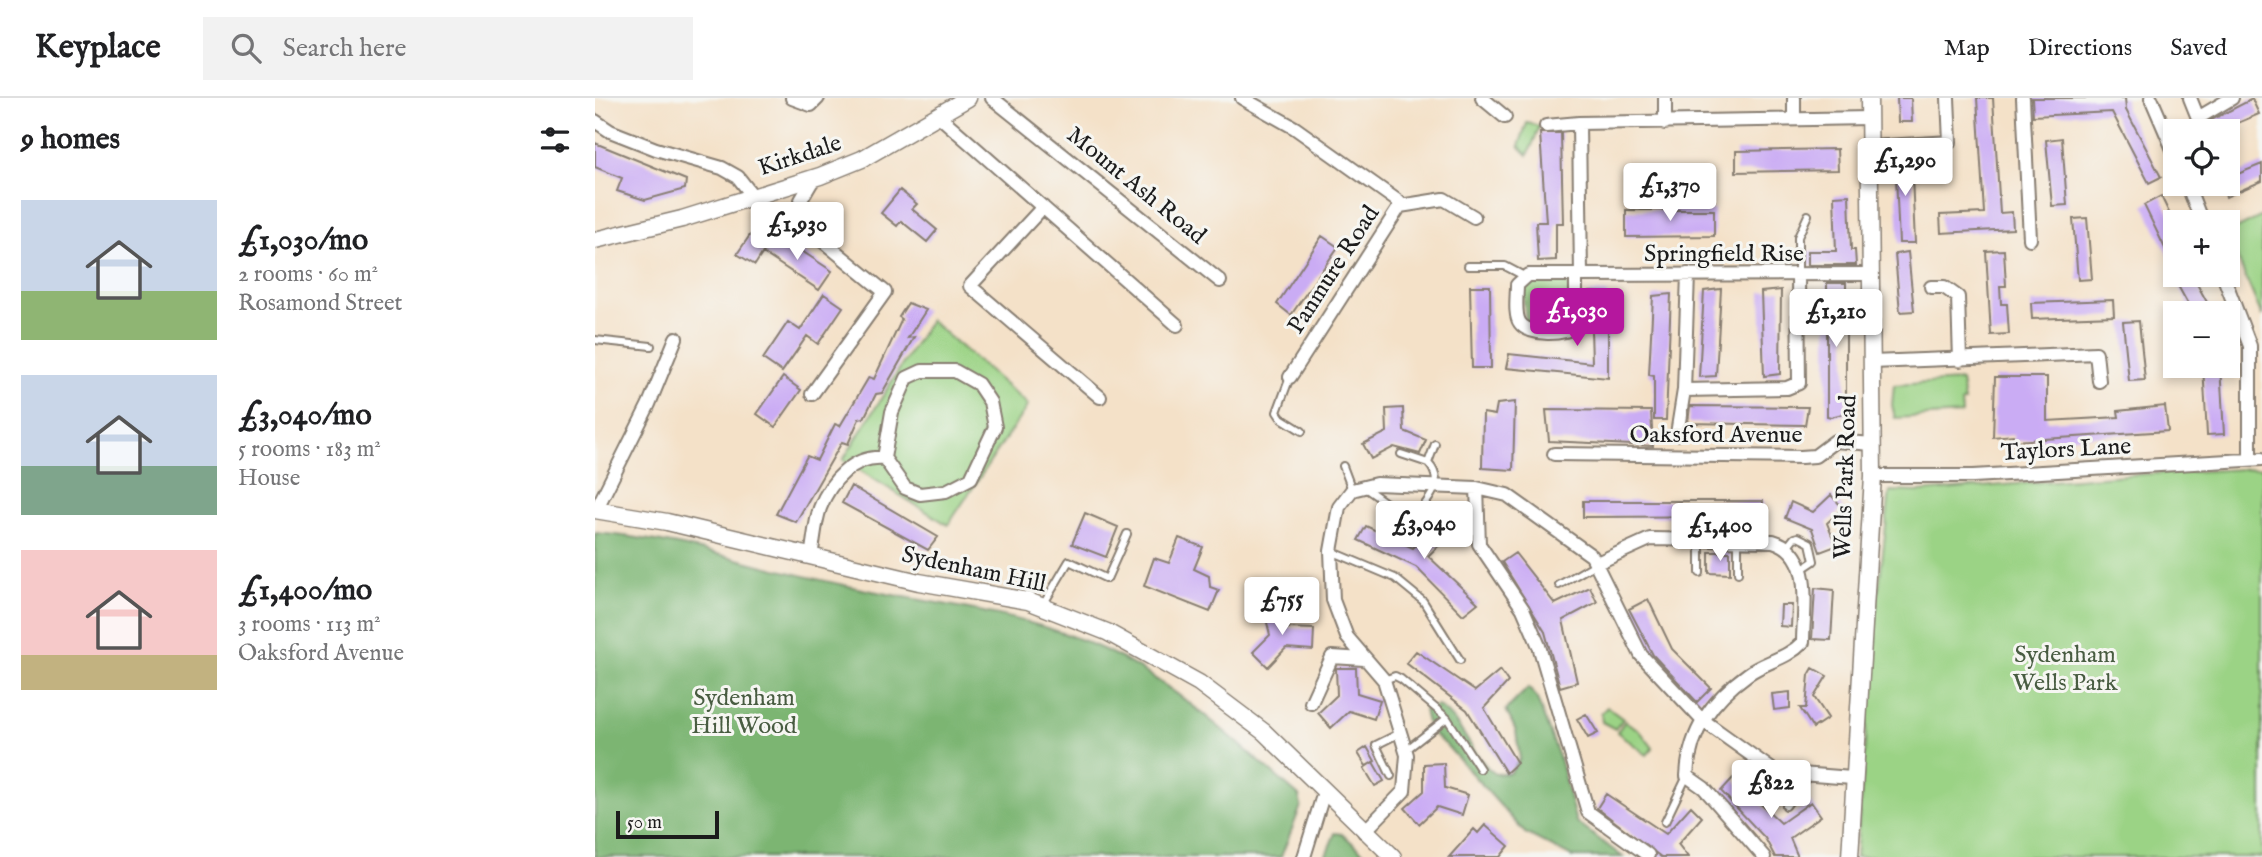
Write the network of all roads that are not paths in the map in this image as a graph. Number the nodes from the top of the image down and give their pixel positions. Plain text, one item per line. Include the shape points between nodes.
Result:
1 (792, 98) edge
2 (818, 98) edge
3 (992, 98) edge
4 (1242, 98) edge
5 (1482, 98) edge
6 (1665, 98) edge
7 (1794, 98) edge
8 (1869, 98) edge
9 (1948, 98) edge
10 (2023, 98) edge
11 (2151, 98) edge
12 (2190, 98) edge
13 (2232, 98) edge
14 (959, 100) edge
15 (939, 116) junction
16 (1505, 117) dead end
17 (1794, 118) junction
18 (1869, 118) junction
19 (595, 121) edge
20 (1579, 123) junction
21 (1665, 123) junction
22 (1546, 126) dead end
23 (2163, 126) edge
24 (1870, 147) junction
25 (814, 178) junction
26 (752, 195) junction
27 (1400, 206) junction
28 (1043, 207) junction
29 (1808, 215) dead end
30 (1474, 216) dead end
31 (2030, 239) dead end
32 (595, 240) edge
33 (1468, 266) dead end
34 (1688, 274) junction
35 (1871, 274) junction
36 (1578, 275) junction
37 (1798, 275) junction
38 (1524, 276) junction
39 (1220, 281) dead end
40 (1931, 287) dead end
41 (2228, 287) edge
42 (1177, 325) dead end
43 (676, 338) dead end
44 (595, 340) edge
45 (651, 346) dead end
46 (1961, 359) junction
47 (1872, 362) junction
48 (1290, 377) joint
49 (2099, 381) dead end
50 (1684, 390) junction
51 (812, 394) dead end
52 (1100, 397) dead end
53 (1301, 430) dead end
54 (1677, 435) dead end
55 (1435, 444) dead end
56 (1873, 444) junction
57 (1401, 454) dead end
58 (1554, 454) dead end
59 (884, 458) junction
60 (2256, 459) edge
61 (1428, 463) junction
62 (1343, 466) dead end
63 (1873, 476) junction
64 (1437, 485) junction
65 (1357, 488) junction
66 (1477, 488) junction
67 (595, 510) edge
68 (1127, 534) dead end
69 (1700, 540) junction
70 (1738, 540) junction
71 (1787, 547) junction
72 (1331, 551) junction
73 (811, 556) junction
74 (1597, 563) junction
75 (1802, 569) junction
76 (1700, 573) dead end
77 (1738, 573) dead end
78 (1559, 585) dead end
79 (1042, 607) junction
80 (1364, 659) junction
81 (1460, 660) dead end
82 (1384, 680) junction
83 (1311, 704) dead end
84 (1447, 718) junction
85 (1701, 719) junction
86 (1401, 732) junction
87 (1406, 750) junction
88 (1480, 769) dead end
89 (1391, 776) dead end
90 (1687, 776) junction
91 (1808, 776) junction
92 (1852, 778) junction
93 (1324, 792) junction
94 (1786, 806) dead end
95 (1665, 822) dead end
96 (1364, 832) junction
97 (1648, 855) dead end
98 (1304, 857) edge
99 (1393, 857) edge
100 (1764, 857) edge
101 (1850, 857) edge

1 - 2 street via 811,105
3 - 39 street, Mount Ash Road
4 - 27 street, Panmure Road via 1295,128
5 - 16 street
6 - 21 street
7 - 17 street
8 - 18 street, Wells Park Road
9 - 24 street via 1950,142
10 - 31 street
11 - 23 street
12 - 13 street via 2198,118
14 - 15 street, Kirkdale
15 - 25 street, Kirkdale via 862,159
15 - 28 street
17 - 18 street
17 - 21 street
18 - 24 street, Wells Park Road
19 - 26 street via 656,149 722,168 738,177
20 - 21 street
20 - 22 street
20 - 36 street
24 - 35 street, Wells Park Road
25 - 26 street, Kirkdale
25 - 51 street via 801,200 802,224 885,292
26 - 32 street, Kirkdale via 682,219
27 - 30 street via 1444,200
27 - 48 street, Panmure Road
28 - 42 street
28 - 52 street via 970,286
29 - 37 lane via 1797,237
33 - 38 lane via 1505,266
34 - 36 street, Springfield Rise
34 - 37 street, Springfield Rise
34 - 50 street
35 - 37 street, Springfield Rise
35 - 47 street, Wells Park Road
36 - 38 street
36 - 38 street via 1576,325 1565,334 1527,330 1518,320 1517,285
37 - 50 street via 1799,383 1787,388
40 - 46 street via 1944,287 1958,297
41 - 60 street via 2250,346
43 - 67 street via 649,404
44 - 45 lane
46 - 47 street
46 - 49 street via 2096,353
47 - 56 street, Wells Park Road
48 - 53 lane via 1277,412
50 - 54 street
55 - 61 lane
56 - 58 street, Oaksford Avenue via 1835,441 1819,454 1801,457
56 - 63 street, Wells Park Road
57 - 61 lane
59 - 59 street via 905,488 920,494 946,491 971,478 995,427 990,401 978,384 955,371 922,371 907,378 892,412
59 - 73 street via 866,458 838,478 820,508
60 - 63 street, Taylors Lane via 1973,476
61 - 64 lane
62 - 65 lane
63 - 92 street, Wells Park Road
64 - 65 street
64 - 65 lane via 1412,522
64 - 66 street
65 - 72 street via 1339,507
66 - 74 street via 1507,495
66 - 97 street via 1479,544 1523,609 1539,646 1588,812
67 - 73 street, Sydenham Hill
68 - 79 lane via 1107,579 1069,561
69 - 70 street
69 - 74 street via 1650,539
69 - 76 lane
70 - 71 street via 1773,541
70 - 77 lane
71 - 75 street
71 - 75 lane via 1798,537 1810,543 1814,561
72 - 80 street via 1333,600 1347,637
72 - 81 lane via 1395,578 1423,601
73 - 79 street, Sydenham Hill
74 - 78 lane
74 - 85 street via 1641,654
75 - 85 street via 1803,642 1792,654 1749,673
79 - 93 street, Sydenham Hill via 1107,632 1199,683 1264,732
80 - 82 street
80 - 83 street via 1332,657
82 - 84 lane via 1401,679
82 - 86 street
84 - 87 lane
84 - 88 lane
85 - 90 street via 1688,757
85 - 91 street via 1775,772
86 - 87 street
86 - 89 lane via 1376,745
87 - 96 street via 1404,791
90 - 95 lane
90 - 100 street via 1704,788
91 - 92 street
91 - 94 lane
92 - 101 street, Wells Park Road
93 - 96 street, Sydenham Hill
93 - 98 street
96 - 99 street, Sydenham Hill

